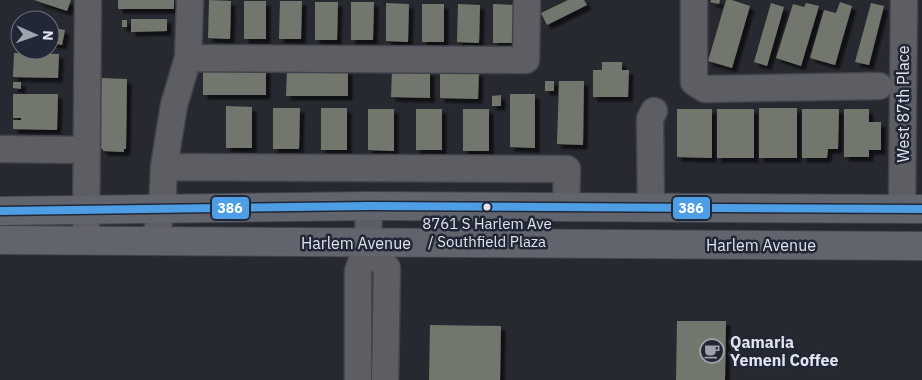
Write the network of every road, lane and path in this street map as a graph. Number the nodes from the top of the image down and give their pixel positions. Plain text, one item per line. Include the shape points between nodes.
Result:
1 (88, 0) edge
2 (190, 0) edge
3 (527, 0) edge
4 (694, 0) edge
5 (904, 0) edge
6 (188, 58) junction
7 (880, 86) dead end
8 (654, 111) dead end
9 (0, 149) edge
10 (87, 150) junction
11 (912, 165) edge
12 (164, 167) junction
13 (369, 206) junction
14 (566, 207) junction
15 (651, 208) junction
16 (912, 209) edge
17 (87, 210) junction
18 (162, 210) junction
19 (0, 211) edge
20 (0, 240) edge
21 (86, 240) junction
22 (154, 242) junction
23 (368, 243) junction
24 (922, 246) edge
25 (358, 380) edge
26 (386, 380) edge

1 - 10 street
2 - 6 street
3 - 6 street via 526,60
4 - 7 street via 694,82 705,89
5 - 11 street, West 87th Place
6 - 12 street via 174,105
8 - 15 street via 650,119
9 - 10 street
10 - 17 street
11 - 16 street, West 87th Place
12 - 14 street via 567,169
12 - 18 street
13 - 14 main road
13 - 18 main road
13 - 23 street
14 - 15 main road
15 - 16 main road
17 - 18 main road
17 - 19 main road
17 - 21 street
18 - 22 street
20 - 21 main road, Harlem Avenue
21 - 22 main road, Harlem Avenue
22 - 23 main road, Harlem Avenue
23 - 24 main road, Harlem Avenue
23 - 25 street via 358,271
23 - 26 street via 387,268

